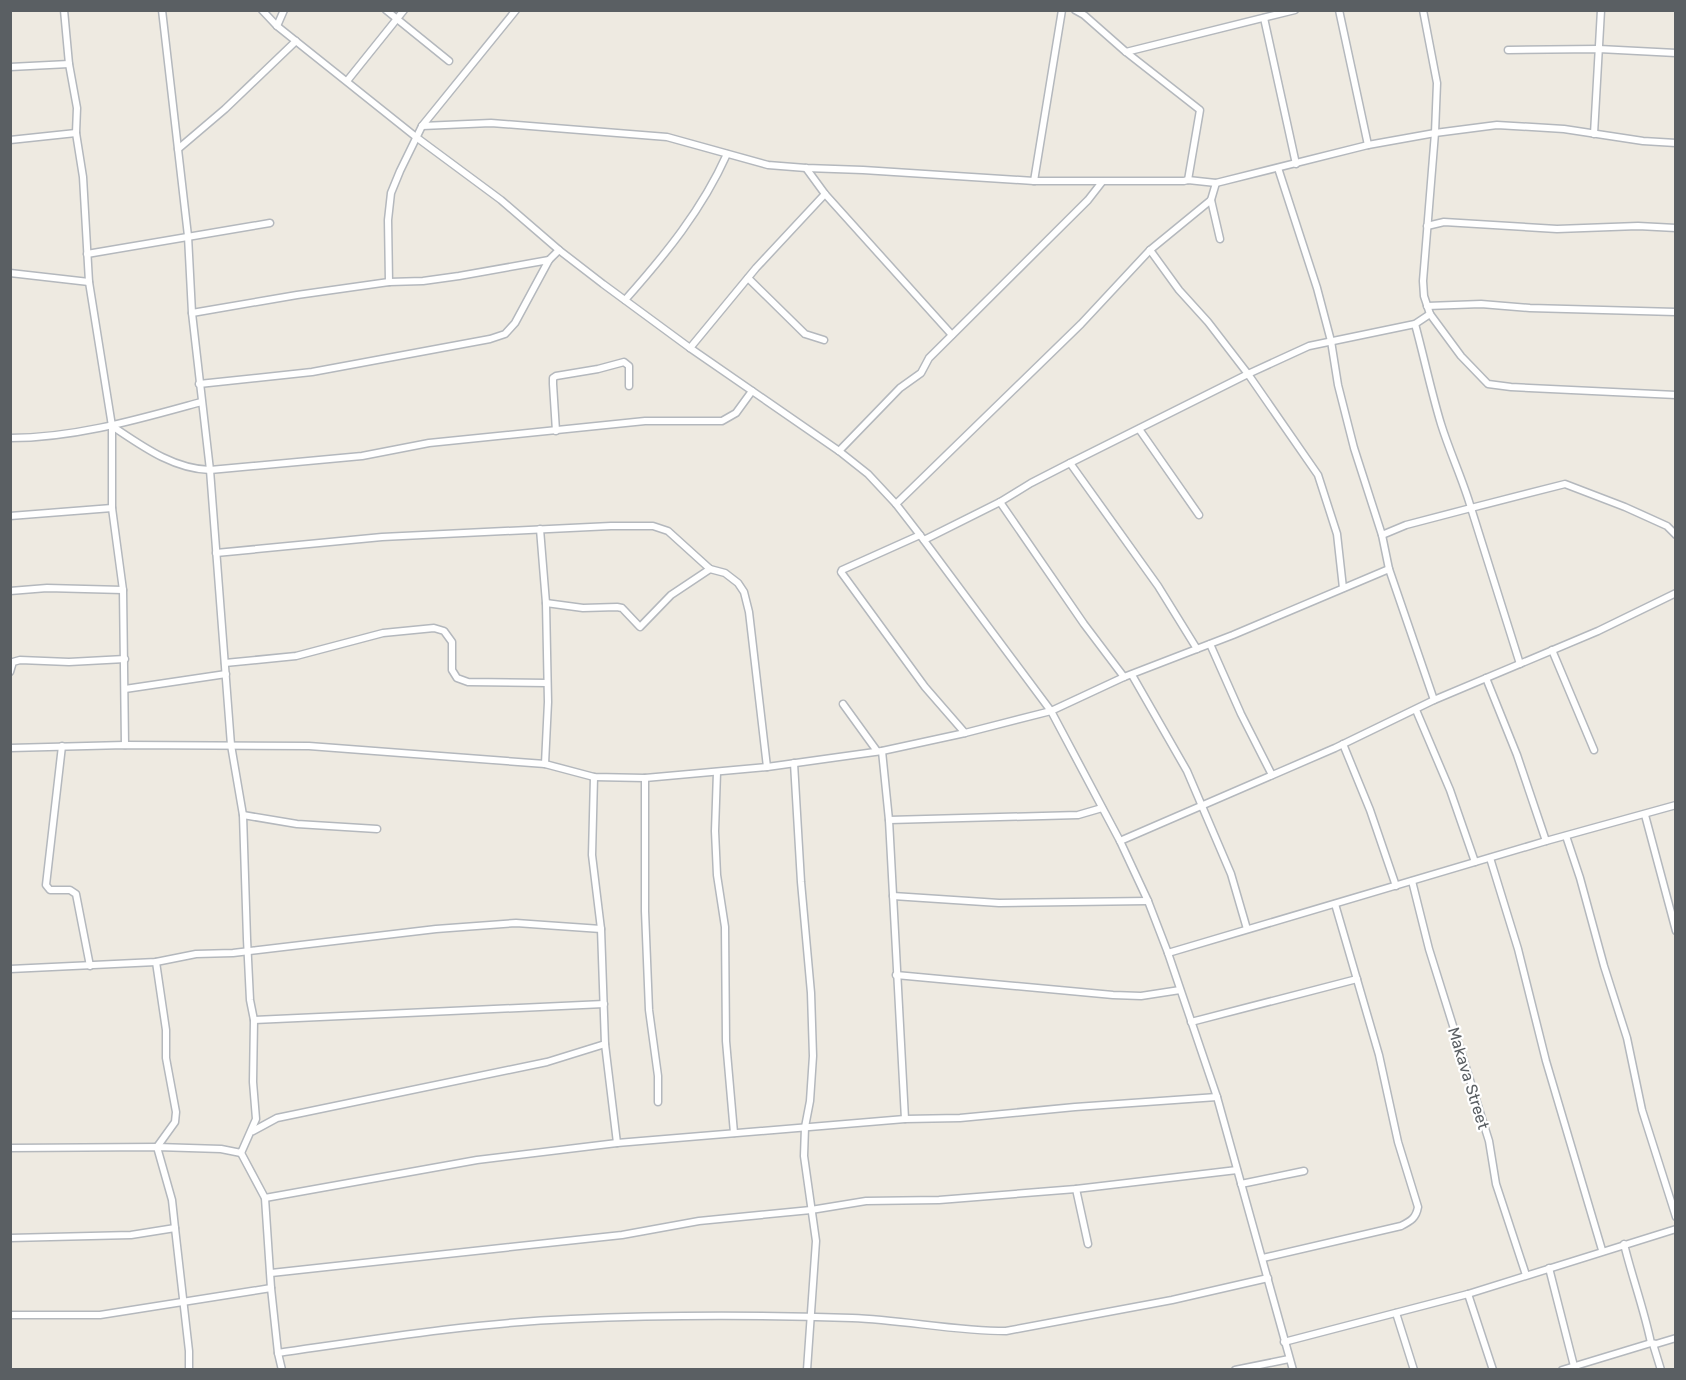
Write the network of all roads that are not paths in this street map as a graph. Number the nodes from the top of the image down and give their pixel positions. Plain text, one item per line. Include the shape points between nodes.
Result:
1 (64, 10) edge
2 (162, 10) edge
3 (262, 10) edge
4 (284, 10) edge
5 (386, 10) edge
6 (404, 10) edge
7 (516, 10) edge
8 (1062, 10) edge
9 (1075, 10) edge
10 (1295, 10) edge
11 (1339, 10) edge
12 (1423, 10) edge
13 (1601, 10) edge
14 (1264, 18) junction
15 (396, 19) junction
16 (277, 26) junction
17 (296, 41) junction
18 (1599, 49) junction
19 (1508, 50) dead end
20 (1126, 52) junction
21 (1676, 53) edge
22 (448, 61) dead end
23 (69, 63) junction
24 (10, 67) edge
25 (347, 81) junction
26 (422, 126) junction
27 (76, 133) junction
28 (1435, 133) junction
29 (1594, 134) junction
30 (416, 137) junction
31 (10, 140) edge
32 (1676, 143) edge
33 (1368, 145) junction
34 (178, 149) junction
35 (727, 154) junction
36 (1296, 164) junction
37 (806, 168) junction
38 (1278, 168) junction
39 (1188, 180) junction
40 (1034, 182) junction
41 (1102, 182) junction
42 (1216, 183) junction
43 (825, 194) junction
44 (1211, 200) junction
45 (270, 223) dead end
46 (1427, 226) junction
47 (1676, 228) edge
48 (188, 236) junction
49 (1220, 239) dead end
50 (559, 250) junction
51 (1150, 250) junction
52 (87, 254) junction
53 (549, 260) junction
54 (10, 273) edge
55 (748, 278) junction
56 (89, 282) junction
57 (389, 282) junction
58 (625, 300) junction
59 (1427, 306) junction
60 (1676, 312) edge
61 (192, 314) junction
62 (1430, 314) junction
63 (1415, 324) junction
64 (952, 335) junction
65 (824, 340) dead end
66 (1331, 341) junction
67 (690, 348) junction
68 (1248, 374) junction
69 (199, 384) junction
70 (629, 386) dead end
71 (752, 392) junction
72 (1676, 395) edge
73 (201, 402) junction
74 (112, 426) junction
75 (1139, 429) junction
76 (556, 431) junction
77 (10, 438) edge
78 (839, 451) junction
79 (1070, 463) junction
80 (210, 470) junction
81 (1000, 502) junction
82 (896, 504) junction
83 (112, 508) junction
84 (1471, 508) junction
85 (1199, 515) dead end
86 (10, 516) edge
87 (540, 529) junction
88 (1382, 535) junction
89 (1676, 535) edge
90 (922, 537) junction
91 (216, 553) junction
92 (710, 569) junction
93 (1389, 569) junction
94 (1343, 588) junction
95 (123, 590) junction
96 (10, 591) edge
97 (1676, 593) edge
98 (546, 603) junction
99 (1210, 644) junction
100 (1197, 649) junction
101 (1552, 650) junction
102 (125, 659) junction
103 (225, 663) junction
104 (1520, 664) junction
105 (10, 672) edge
106 (226, 674) junction
107 (1132, 675) junction
108 (1124, 677) junction
109 (1486, 678) junction
110 (547, 683) junction
111 (125, 689) junction
112 (1434, 700) junction
113 (843, 704) dead end
114 (1416, 710) junction
115 (1051, 711) junction
116 (965, 733) junction
117 (1344, 744) junction
118 (125, 745) junction
119 (231, 745) junction
120 (62, 746) junction
121 (10, 748) edge
122 (1594, 750) dead end
123 (879, 751) junction
124 (794, 763) junction
125 (545, 764) junction
126 (767, 767) junction
127 (717, 772) junction
128 (1272, 775) junction
129 (594, 777) junction
130 (645, 778) junction
131 (1676, 805) edge
132 (1201, 806) junction
133 (1102, 808) junction
134 (243, 815) junction
135 (1646, 815) junction
136 (889, 820) junction
137 (377, 829) dead end
138 (1566, 836) junction
139 (1120, 841) junction
140 (1546, 841) junction
141 (1490, 858) junction
142 (1475, 862) junction
143 (1412, 881) junction
144 (1396, 885) junction
145 (893, 896) junction
146 (1148, 901) junction
147 (1335, 904) junction
148 (601, 929) junction
149 (1248, 929) junction
150 (1676, 931) edge
151 (248, 951) junction
152 (1168, 952) junction
153 (156, 962) junction
154 (90, 966) junction
155 (10, 969) edge
156 (896, 975) junction
157 (1358, 979) junction
158 (1180, 990) junction
159 (604, 1004) junction
160 (254, 1020) junction
161 (1191, 1022) junction
162 (605, 1044) junction
163 (1217, 1097) junction
164 (658, 1102) dead end
165 (905, 1119) junction
166 (805, 1127) junction
167 (252, 1131) junction
168 (734, 1133) junction
169 (617, 1143) junction
170 (157, 1147) junction
171 (10, 1148) edge
172 (242, 1153) junction
173 (1237, 1170) junction
174 (1304, 1171) dead end
175 (1241, 1184) junction
176 (1076, 1189) junction
177 (265, 1198) junction
178 (811, 1210) junction
179 (1676, 1217) edge
180 (175, 1228) junction
181 (1676, 1229) edge
182 (10, 1238) edge
183 (1088, 1244) dead end
184 (1624, 1244) junction
185 (1602, 1250) junction
186 (1263, 1258) junction
187 (1549, 1268) junction
188 (271, 1273) junction
189 (1526, 1275) junction
190 (1268, 1278) junction
191 (271, 1288) junction
192 (1468, 1294) junction
193 (183, 1301) junction
194 (1396, 1313) junction
195 (10, 1315) edge
196 (812, 1318) junction
197 (1676, 1338) edge
198 (1284, 1342) junction
199 (1652, 1344) junction
200 (278, 1353) junction
201 (1289, 1359) junction
202 (1575, 1368) edge
203 (189, 1370) edge
204 (282, 1370) edge
205 (807, 1370) edge
206 (1235, 1370) edge
207 (1293, 1370) edge
208 (1414, 1370) edge
209 (1493, 1370) edge
210 (1562, 1370) edge
211 (1661, 1370) edge

1 - 23 street
2 - 34 street
3 - 16 street
4 - 16 street
5 - 15 street
6 - 15 street
7 - 26 street
8 - 40 street
9 - 20 street
10 - 14 street
11 - 33 street
12 - 28 street via 1437,83
13 - 18 street
14 - 20 street
14 - 36 street
15 - 22 street
15 - 25 street
16 - 17 street
17 - 25 street
17 - 34 street
18 - 19 street
18 - 21 street
18 - 29 street
20 - 39 street via 1200,110
23 - 24 street
23 - 27 street via 77,108
25 - 30 street
26 - 30 street
26 - 35 street via 491,123 667,137
27 - 31 street
27 - 52 street
28 - 29 street via 1497,125
28 - 33 street
28 - 46 street
29 - 32 street
30 - 50 street via 501,200
30 - 57 street via 391,194
33 - 36 street
34 - 48 street
35 - 37 street via 768,165
35 - 58 street via 699,210
36 - 38 street
37 - 40 street
37 - 43 street
38 - 42 street
38 - 66 street
39 - 41 street
39 - 42 street
40 - 41 street
41 - 64 street
42 - 44 street
43 - 55 street
43 - 64 street
44 - 49 street
44 - 51 street
45 - 48 street
46 - 47 street via 1444,222 1557,229
46 - 59 street via 1423,281
48 - 52 street
48 - 61 street
50 - 53 street
50 - 58 street
51 - 68 street
51 - 82 street via 1081,324
52 - 56 street
53 - 57 street via 459,276
53 - 69 street via 505,334 312,372
54 - 56 street
55 - 65 street via 805,334
55 - 67 street
56 - 74 street
57 - 61 street
58 - 67 street
59 - 60 street via 1481,304
59 - 62 street
61 - 69 street
62 - 63 street
62 - 72 street via 1488,384
63 - 66 street
63 - 84 street via 1441,423
64 - 78 street via 929,358 921,373 900,388
66 - 68 street via 1309,346
66 - 88 street via 1354,448
67 - 71 street
68 - 75 street
68 - 94 street via 1318,475 1337,534
69 - 73 street
70 - 76 street via 629,366 624,362 556,376 552,384
71 - 76 street via 736,413 722,421 645,421
71 - 78 street
73 - 74 street
73 - 80 street
74 - 77 street
74 - 80 street via 175,463 193,470
74 - 83 street
75 - 79 street
75 - 85 street
76 - 80 street via 429,443 362,456
78 - 82 street
79 - 81 street
79 - 100 street via 1158,586
80 - 91 street
81 - 90 street
81 - 108 street
82 - 90 street
83 - 86 street
83 - 95 street
84 - 88 street
84 - 89 street via 1564,484 1667,526
84 - 104 street
87 - 91 street via 382,537
87 - 92 street via 653,526 668,531
87 - 98 street
88 - 93 street
90 - 115 street
90 - 116 street via 841,572 925,687
91 - 103 street
92 - 98 street via 671,595 640,627 622,608
92 - 126 street via 725,573 744,592
93 - 94 street
93 - 112 street
94 - 99 street
95 - 96 street
95 - 102 street
97 - 101 street
98 - 110 street
99 - 100 street
99 - 128 street
100 - 107 street
101 - 104 street
101 - 122 street
102 - 105 street via 20,660 14,662
102 - 111 street
103 - 106 street
103 - 110 street via 296,656 383,633 434,628 444,631 452,642 452,670 457,678 468,682
104 - 109 street
106 - 111 street
106 - 119 street
107 - 108 street
107 - 132 street via 1187,771
108 - 115 street
109 - 112 street
109 - 140 street
110 - 125 street
111 - 118 street
112 - 114 street
113 - 123 street
114 - 117 street
114 - 142 street
115 - 116 street
115 - 133 street
116 - 123 street
117 - 128 street
117 - 144 street
118 - 119 street
118 - 120 street
119 - 125 street via 309,746
119 - 134 street
120 - 121 street
120 - 154 street via 46,885 50,890 70,890 76,894
123 - 124 street
123 - 136 street
124 - 126 street
124 - 166 street via 811,993 810,1101
125 - 129 street
126 - 127 street
127 - 130 street
127 - 168 street via 717,875 725,927 726,1041
128 - 132 street
129 - 130 street
129 - 148 street via 592,855
130 - 164 street via 648,999
131 - 135 street
132 - 139 street
132 - 149 street via 1231,874
133 - 136 street via 1078,815
133 - 139 street
134 - 137 street via 297,824
134 - 151 street
135 - 138 street
135 - 150 street
136 - 145 street
138 - 140 street
138 - 179 street
139 - 146 street
140 - 141 street
141 - 142 street
141 - 185 street
142 - 143 street
143 - 144 street
143 - 189 street, Makava Street via 1429,950 1489,1141 1496,1184
144 - 147 street
145 - 146 street via 999,903
145 - 156 street
146 - 152 street
147 - 149 street
147 - 157 street
148 - 151 street via 516,923
148 - 159 street
149 - 152 street
151 - 153 street via 196,954
151 - 160 street
152 - 158 street
153 - 154 street
153 - 170 street via 176,1113 175,1122
154 - 155 street
156 - 158 street via 1113,995 1141,996
156 - 165 street
157 - 161 street
157 - 186 street via 1417,1212 1401,1226
158 - 161 street
159 - 160 street
159 - 162 street
160 - 167 street via 256,1119
161 - 163 street
162 - 167 street via 547,1062 277,1118
162 - 169 street
163 - 165 street
163 - 173 street
165 - 166 street
166 - 168 street
166 - 178 street via 804,1156
167 - 172 street
168 - 169 street
169 - 177 street via 477,1160
170 - 171 street
170 - 172 street
170 - 180 street via 172,1200
172 - 177 street
173 - 175 street
173 - 176 street
174 - 175 street
175 - 186 street
176 - 178 street via 939,1200 866,1201
176 - 183 street
177 - 188 street
178 - 188 street
178 - 196 street via 816,1241
180 - 182 street via 131,1235
180 - 193 street
181 - 184 street
184 - 185 street
184 - 199 street
185 - 187 street
186 - 190 street
187 - 189 street
187 - 202 street
188 - 191 street
189 - 192 street
190 - 196 street via 1006,1331
190 - 198 street
191 - 193 street
191 - 200 street
192 - 194 street
192 - 209 street
193 - 195 street via 100,1315
193 - 203 street
194 - 198 street
194 - 208 street
196 - 200 street via 570,1319 469,1327
196 - 205 street
197 - 199 street
198 - 201 street
199 - 202 street
199 - 211 street
200 - 204 street
201 - 206 street
201 - 207 street
202 - 210 street

